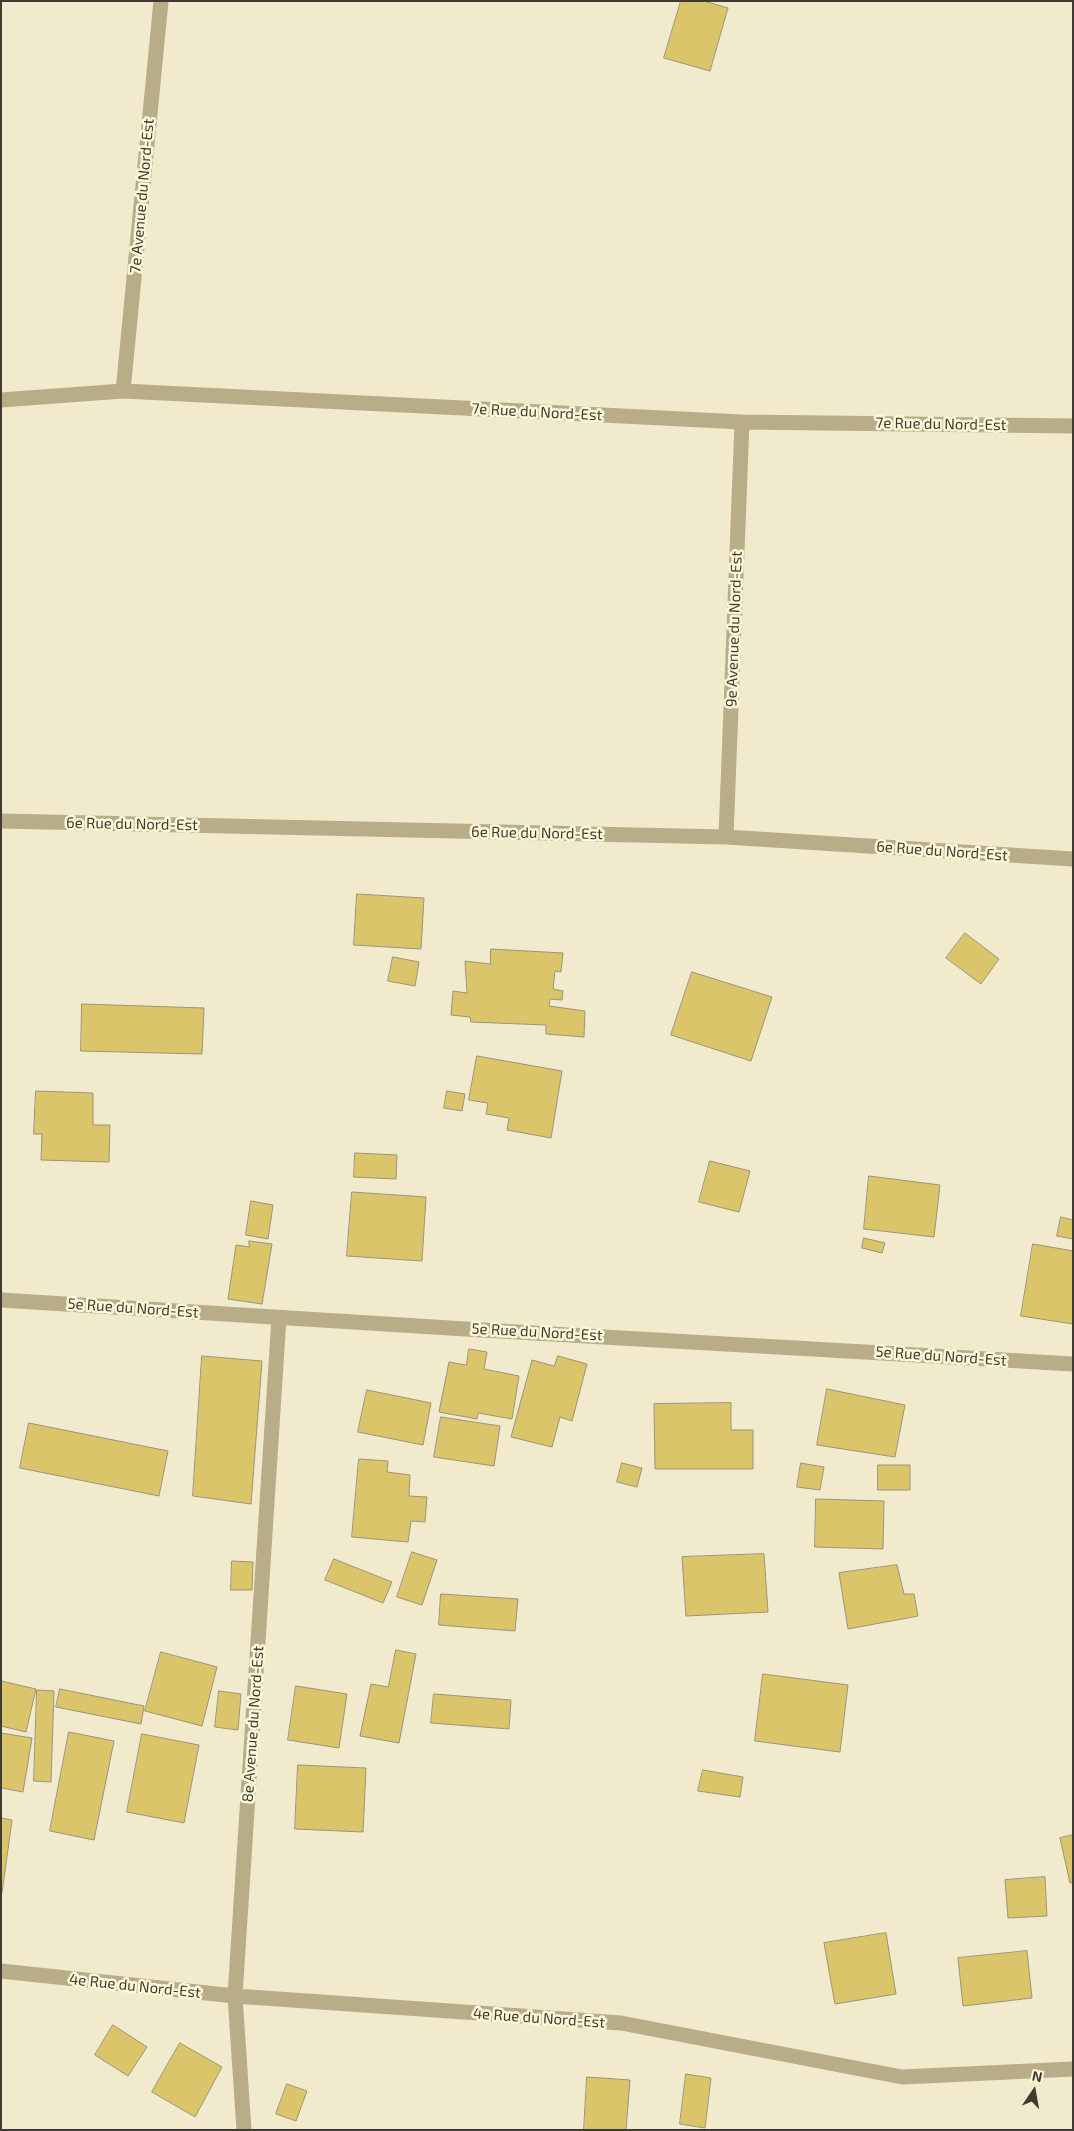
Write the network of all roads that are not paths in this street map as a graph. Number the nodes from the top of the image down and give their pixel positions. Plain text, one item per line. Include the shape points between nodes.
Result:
1 (160, 1) edge
2 (124, 391) junction
3 (1, 400) edge
4 (742, 422) junction
5 (1073, 426) edge
6 (1, 822) edge
7 (726, 837) junction
8 (1073, 859) edge
9 (1, 1300) edge
10 (279, 1318) junction
11 (1073, 1364) edge
12 (1, 1971) edge
13 (235, 1996) junction
14 (1073, 2069) edge
15 (244, 2130) edge

1 - 2 street, 7e Avenue du Nord-Est
2 - 3 street, 7e Rue du Nord-Est
2 - 4 street, 7e Rue du Nord-Est
4 - 5 street, 7e Rue du Nord-Est
4 - 7 street, 9e Avenue du Nord-Est
6 - 7 street, 6e Rue du Nord-Est
7 - 8 street, 6e Rue du Nord-Est
9 - 10 street, 5e Rue du Nord-Est
10 - 11 street, 5e Rue du Nord-Est
10 - 13 street, 8e Avenue du Nord-Est
12 - 13 street, 4e Rue du Nord-Est
13 - 14 street, 4e Rue du Nord-Est via 620,2023 902,2077
13 - 15 street, 8e Avenue du Nord-Est

